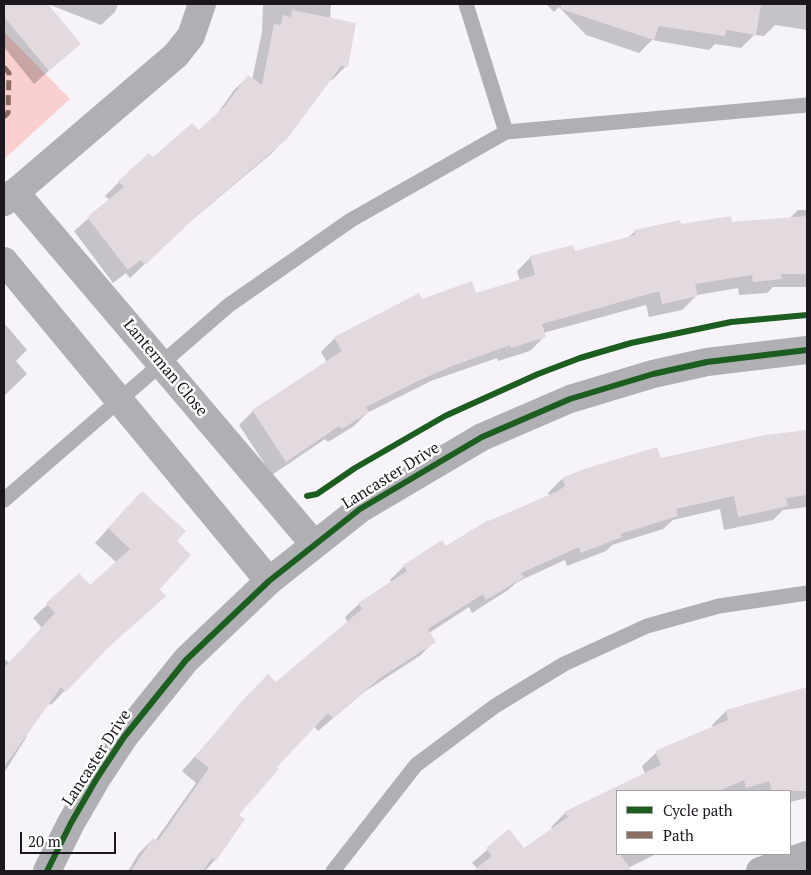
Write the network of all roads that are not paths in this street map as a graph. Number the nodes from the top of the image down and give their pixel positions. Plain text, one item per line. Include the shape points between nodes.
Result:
1 (202, 4) edge
2 (466, 4) edge
3 (807, 105) edge
4 (506, 132) junction
5 (10, 197) edge
6 (4, 261) edge
7 (807, 350) edge
8 (161, 363) junction
9 (119, 400) junction
10 (4, 500) edge
11 (314, 544) junction
12 (269, 581) junction
13 (807, 593) edge
14 (807, 855) edge
15 (48, 871) edge
16 (333, 871) edge
17 (760, 871) edge

1 - 5 street, Lanterman Close via 191,36 176,55
2 - 4 lane
3 - 4 lane
4 - 8 lane via 351,220 229,305
5 - 8 street, Lanterman Close
6 - 9 street
7 - 11 street, Lancaster Drive via 707,362 652,374 570,399 482,437 360,509
8 - 9 lane
8 - 11 street, Lanterman Close
9 - 10 lane
9 - 12 street
11 - 12 street, Lancaster Drive
12 - 15 street, Lancaster Drive via 186,660 129,730 75,816
13 - 16 lane via 719,606 647,626 564,664 495,706 416,765
14 - 17 street

